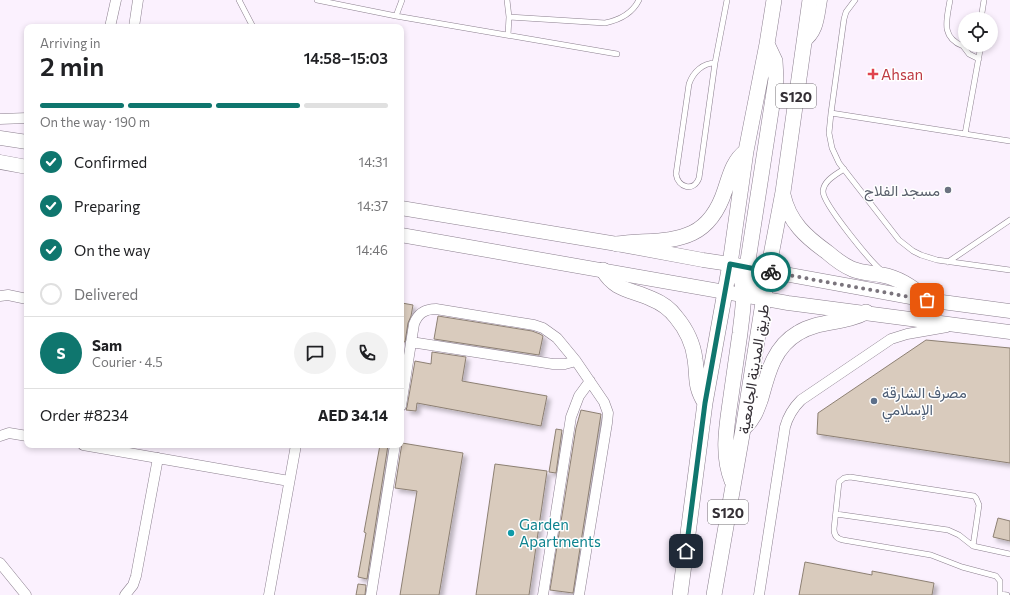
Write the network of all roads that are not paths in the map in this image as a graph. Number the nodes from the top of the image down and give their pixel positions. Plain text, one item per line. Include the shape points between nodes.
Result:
1 (116, 0) edge
2 (138, 0) edge
3 (239, 0) edge
4 (317, 0) edge
5 (402, 0) edge
6 (507, 0) edge
7 (639, 0) edge
8 (727, 0) edge
9 (774, 0) edge
10 (810, 0) edge
11 (822, 0) edge
12 (855, 0) edge
13 (950, 0) edge
14 (984, 0) edge
15 (982, 12) edge
16 (396, 16) junction
17 (508, 17) junction
18 (111, 24) edge
19 (134, 24) edge
20 (251, 24) edge
21 (508, 35) junction
22 (804, 43) junction
23 (958, 43) edge
24 (767, 44) junction
25 (968, 52) edge
26 (980, 52) edge
27 (617, 54) dead end
28 (979, 59) junction
29 (715, 63) junction
30 (831, 114) junction
31 (24, 118) edge
32 (0, 119) edge
33 (965, 134) junction
34 (0, 138) edge
35 (1010, 141) edge
36 (24, 142) edge
37 (746, 151) junction
38 (0, 162) edge
39 (24, 166) edge
40 (844, 168) junction
41 (783, 192) junction
42 (404, 208) edge
43 (1010, 220) edge
44 (404, 236) edge
45 (617, 244) junction
46 (948, 262) junction
47 (730, 264) junction
48 (747, 267) junction
49 (603, 270) junction
50 (1010, 270) edge
51 (768, 271) junction
52 (891, 277) junction
53 (725, 292) junction
54 (0, 296) edge
55 (743, 296) junction
56 (24, 298) edge
57 (764, 299) junction
58 (927, 300) junction
59 (1010, 311) edge
60 (866, 312) junction
61 (957, 325) junction
62 (1010, 332) edge
63 (411, 342) junction
64 (576, 361) junction
65 (590, 381) junction
66 (404, 387) edge
67 (705, 403) junction
68 (743, 429) junction
69 (0, 436) edge
70 (24, 436) edge
71 (100, 448) edge
72 (295, 448) edge
73 (395, 448) edge
74 (158, 458) junction
75 (289, 481) junction
76 (733, 483) junction
77 (836, 514) junction
78 (973, 546) junction
79 (1010, 554) edge
80 (0, 563) edge
81 (26, 595) edge
82 (125, 595) edge
83 (269, 595) edge
84 (371, 595) edge
85 (543, 595) edge
86 (580, 595) edge
87 (680, 595) edge
88 (714, 595) edge
89 (759, 595) edge
90 (1000, 595) edge
91 (1007, 595) edge

1 - 18 street
2 - 19 street
3 - 20 lane
4 - 16 lane
5 - 16 lane
6 - 17 lane
7 - 17 lane via 632,11 619,19 605,23
8 - 29 lane
9 - 24 main road, S120
10 - 22 main road, طريق المدينة الجامعية / S120
11 - 22 street via 816,29
12 - 30 lane via 844,19
13 - 23 lane via 947,30 953,41
14 - 15 lane
16 - 21 lane
17 - 21 lane
21 - 27 lane
22 - 41 main road, طريق المدينة الجامعية / S120
24 - 37 main road, S120
24 - 48 main road via 775,61 776,79
25 - 28 lane
26 - 28 lane
28 - 33 lane
29 - 29 lane via 699,69 690,84 676,174 678,182 688,187 695,184 699,178
30 - 33 lane
30 - 40 lane via 830,140 835,156
31 - 32 street
33 - 35 lane
34 - 36 street
37 - 45 main road via 733,165 714,214 699,230 663,241
37 - 47 main road, S120
38 - 39 street
40 - 46 lane via 906,246 921,256
40 - 52 lane via 828,181 824,197 874,264
41 - 51 main road, طريق المدينة الجامعية
41 - 52 main road via 787,208 795,223 838,261 868,274
42 - 45 street
43 - 46 lane
44 - 49 street
45 - 47 street
46 - 50 lane
47 - 48 street
47 - 53 main road, S120
47 - 55 main road via 743,282
48 - 51 street
48 - 57 main road via 750,280
49 - 53 street
49 - 67 main road via 608,278 620,287 660,303 681,323 694,350 696,384
51 - 57 main road, طريق المدينة الجامعية
51 - 58 street
52 - 58 main road via 910,286
53 - 55 street
53 - 67 main road, S120
54 - 56 street
55 - 57 street
55 - 76 main road via 725,441 726,462
57 - 60 street
57 - 68 main road, طريق المدينة الجامعية
58 - 59 street
60 - 61 street
60 - 68 main road via 850,319 807,328 784,345 769,369 756,414
61 - 62 street
61 - 89 street via 907,334 891,340 806,396 792,409 785,427
63 - 64 street via 553,364
63 - 64 street via 414,324 420,314 424,310 436,309 543,328 557,338
63 - 66 street
64 - 65 street
65 - 85 street via 579,396 571,417
65 - 86 street via 607,407 608,418
67 - 87 main road, S120
68 - 76 main road, طريق المدينة الجامعية / S120
69 - 70 street via 9,433
71 - 74 street
72 - 75 street
73 - 84 street
74 - 75 street
74 - 82 street via 136,576
75 - 83 street
76 - 88 main road, طريق المدينة الجامعية / S120
77 - 78 lane via 948,530
77 - 78 lane via 839,482 847,477 971,495 979,504
77 - 90 lane via 834,532 840,540 931,555 992,575 1000,581
78 - 79 lane
80 - 81 street
90 - 91 lane

